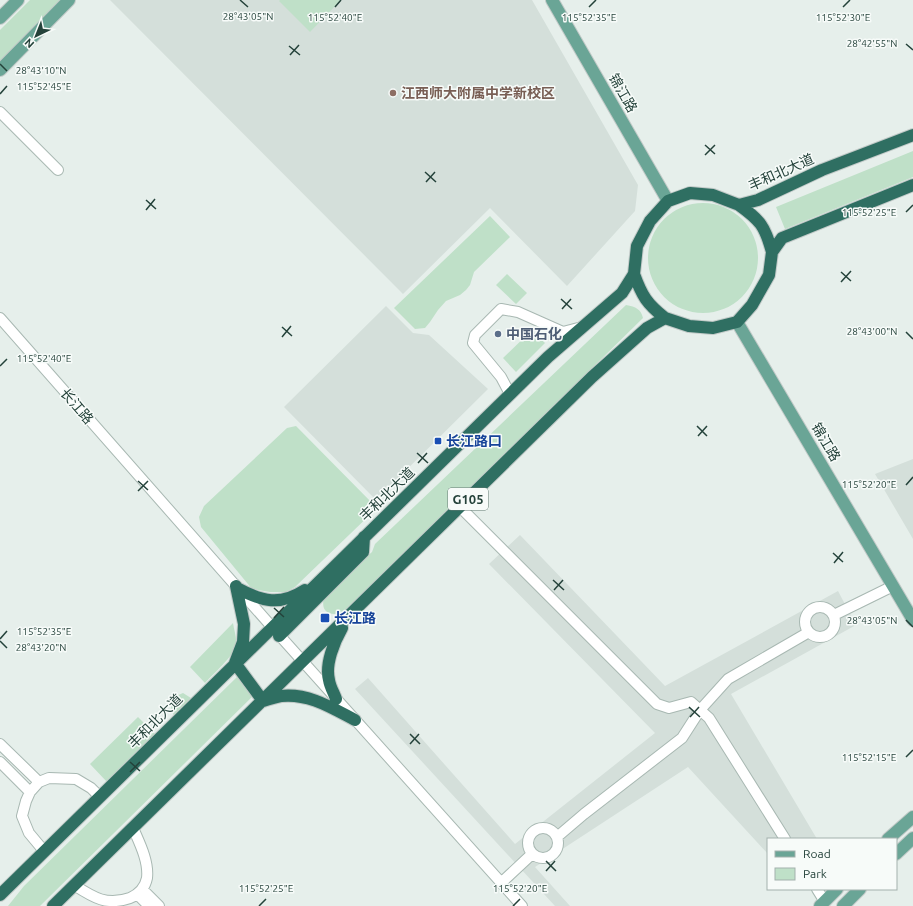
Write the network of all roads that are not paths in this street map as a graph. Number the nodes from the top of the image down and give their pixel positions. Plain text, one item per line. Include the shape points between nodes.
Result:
1 (18, 0) edge
2 (69, 0) edge
3 (552, 0) edge
4 (0, 18) edge
5 (0, 70) edge
6 (0, 112) edge
7 (913, 135) edge
8 (58, 170) dead end
9 (913, 185) edge
10 (668, 201) junction
11 (739, 204) junction
12 (772, 252) junction
13 (634, 274) junction
14 (0, 318) edge
15 (665, 318) junction
16 (737, 322) junction
17 (584, 326) junction
18 (510, 394) junction
19 (460, 507) junction
20 (364, 537) junction
21 (318, 582) junction
22 (893, 586) junction
23 (237, 587) junction
24 (834, 616) junction
25 (346, 619) junction
26 (913, 620) edge
27 (276, 631) junction
28 (809, 632) junction
29 (303, 661) junction
30 (235, 663) junction
31 (336, 698) junction
32 (263, 701) junction
33 (700, 710) junction
34 (355, 720) junction
35 (0, 744) edge
36 (0, 762) edge
37 (39, 782) junction
38 (30, 792) junction
39 (100, 797) junction
40 (913, 817) edge
41 (133, 828) junction
42 (557, 837) junction
43 (784, 838) edge
44 (889, 838) edge
45 (913, 838) edge
46 (44, 851) junction
47 (897, 853) edge
48 (532, 854) junction
49 (16, 878) junction
50 (501, 883) junction
51 (74, 885) junction
52 (817, 890) edge
53 (836, 890) edge
54 (859, 890) edge
55 (140, 892) junction
56 (0, 894) edge
57 (0, 901) edge
58 (822, 904) edge
59 (53, 906) edge
60 (149, 906) edge
61 (159, 906) edge
62 (522, 906) edge
63 (843, 906) edge

1 - 4 main road
2 - 5 main road
3 - 10 main road, 锦江路
6 - 8 street
7 - 11 highway, 丰和北大道 via 822,170 758,200
9 - 12 highway via 782,238
10 - 11 highway, 丰和北大道 via 690,193 712,195
10 - 13 highway, 丰和北大道 via 650,220 637,246
11 - 12 highway via 757,218
12 - 16 highway via 769,275 752,305
13 - 15 highway via 641,294 654,310
13 - 17 highway, 丰和北大道 via 622,293
14 - 23 street, 长江路
15 - 16 highway via 689,326 713,328
15 - 19 highway, G105 via 646,328 592,377
16 - 22 main road, 锦江路
17 - 18 highway, 丰和北大道
17 - 18 street via 563,332 518,312 501,309 475,335 473,343 501,377
18 - 20 highway, 丰和北大道
19 - 25 highway, G105
19 - 33 street via 657,704 669,708 691,702
20 - 21 highway, 丰和北大道
20 - 27 highway via 363,552
21 - 23 highway via 295,596 278,601 264,600
21 - 27 highway, 丰和北大道
22 - 24 street
22 - 26 main road, 锦江路
23 - 27 street, 长江路
23 - 30 highway via 244,624 243,642
24 - 28 street via 836,625 827,636 818,637
24 - 28 street via 831,611 822,607 812,609 806,617 806,628
25 - 29 highway, G105
25 - 31 highway via 333,646 329,666 329,680
27 - 29 street, 长江路
27 - 30 highway, 丰和北大道
28 - 33 street via 728,679
29 - 31 street, 长江路
29 - 32 highway, G105
30 - 32 highway
30 - 39 highway, 丰和北大道
31 - 34 street, 长江路
32 - 34 highway via 281,696 297,696 315,700
32 - 41 highway, G105
33 - 42 street via 682,738
33 - 43 street via 709,718
34 - 50 street, 长江路
35 - 37 street
36 - 38 street
37 - 38 street
37 - 39 street via 49,778 76,778
38 - 46 street via 22,816 29,833
39 - 46 highway, 丰和北大道
40 - 44 main road
41 - 51 highway, G105
41 - 55 street via 146,866 147,878
42 - 48 street via 557,851 550,858 540,858
42 - 48 street via 550,830 540,828 535,831 528,839
45 - 47 main road
46 - 49 highway, 丰和北大道
48 - 50 street
49 - 56 highway, 丰和北大道
49 - 57 highway
50 - 62 street, 长江路
51 - 55 street via 96,899 110,903 122,902
51 - 59 highway, G105
52 - 58 street
53 - 58 main road
54 - 63 main road
55 - 60 street
55 - 61 street

